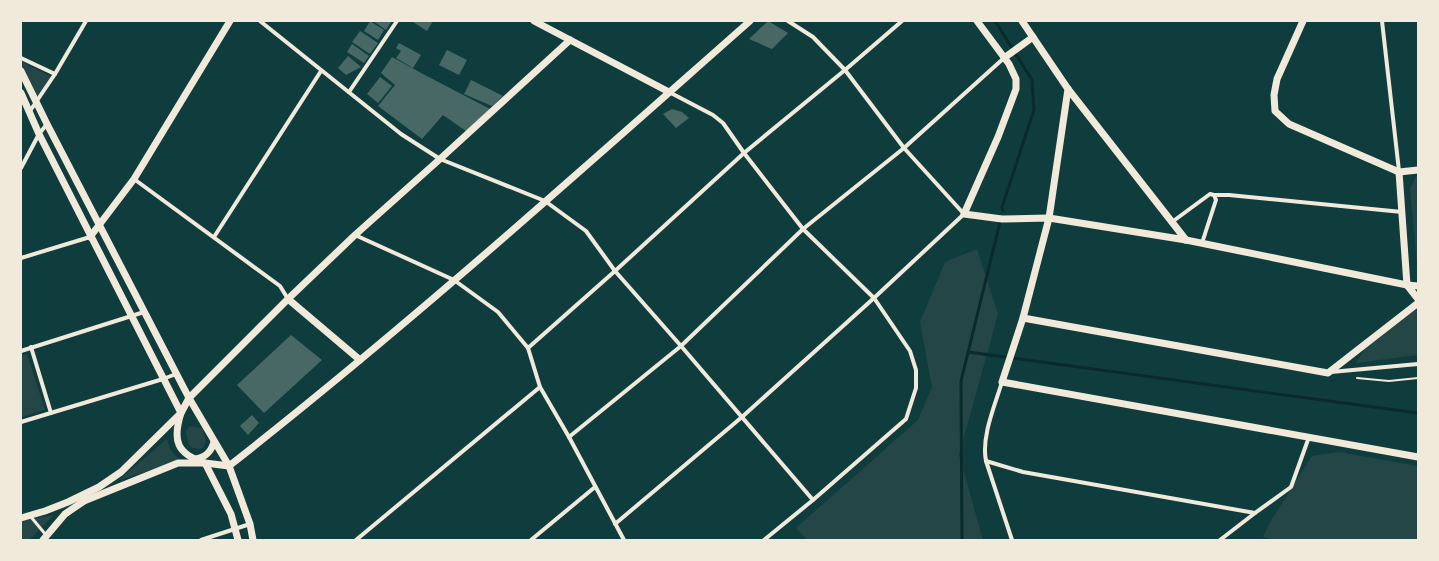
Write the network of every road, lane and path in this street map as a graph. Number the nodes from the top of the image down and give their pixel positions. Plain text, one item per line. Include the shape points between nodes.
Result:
1 (86, 21) edge
2 (230, 21) edge
3 (260, 21) edge
4 (397, 21) edge
5 (534, 21) edge
6 (750, 21) edge
7 (788, 21) edge
8 (902, 21) edge
9 (977, 21) edge
10 (1022, 21) edge
11 (1303, 21) edge
12 (1382, 21) edge
13 (1031, 38) junction
14 (570, 40) junction
15 (21, 58) edge
16 (1004, 58) junction
17 (321, 70) junction
18 (845, 70) junction
19 (21, 71) edge
20 (55, 74) junction
21 (1068, 89) junction
22 (349, 92) junction
23 (669, 92) junction
24 (21, 93) edge
25 (36, 102) junction
26 (30, 111) junction
27 (47, 124) junction
28 (39, 134) junction
29 (904, 148) junction
30 (744, 153) junction
31 (440, 159) junction
32 (21, 168) edge
33 (1418, 170) edge
34 (1399, 172) junction
35 (134, 179) junction
36 (1214, 195) junction
37 (1229, 195) junction
38 (1216, 200) junction
39 (545, 201) junction
40 (1402, 212) junction
41 (964, 214) junction
42 (1049, 218) junction
43 (1172, 222) junction
44 (99, 226) junction
45 (803, 229) junction
46 (355, 235) junction
47 (90, 237) junction
48 (214, 237) junction
49 (1186, 240) junction
50 (1202, 243) junction
51 (21, 258) edge
52 (614, 271) junction
53 (454, 280) junction
54 (1407, 285) junction
55 (1418, 286) edge
56 (874, 298) junction
57 (288, 299) junction
58 (1418, 299) edge
59 (1418, 303) edge
60 (144, 312) junction
61 (131, 316) junction
62 (1023, 318) junction
63 (681, 346) junction
64 (31, 347) junction
65 (528, 348) junction
66 (21, 351) edge
67 (360, 360) junction
68 (1418, 364) edge
69 (1328, 373) junction
70 (176, 374) junction
71 (1354, 378) dead end
72 (1418, 378) edge
73 (163, 379) junction
74 (1002, 382) junction
75 (540, 387) junction
76 (189, 398) junction
77 (51, 413) junction
78 (181, 413) junction
79 (742, 417) junction
80 (21, 422) edge
81 (569, 437) junction
82 (1309, 437) junction
83 (214, 442) junction
84 (1418, 457) edge
85 (194, 460) junction
86 (986, 461) junction
87 (205, 463) junction
88 (228, 466) junction
89 (596, 487) junction
90 (813, 500) junction
91 (1255, 513) junction
92 (30, 515) junction
93 (21, 518) edge
94 (250, 524) junction
95 (615, 524) junction
96 (235, 529) junction
97 (45, 538) edge
98 (201, 540) edge
99 (238, 540) edge
100 (251, 540) edge
101 (356, 540) edge
102 (531, 540) edge
103 (624, 540) edge
104 (764, 540) edge
105 (1012, 540) edge
106 (1220, 540) edge

1 - 20 street
2 - 35 street
3 - 17 street
4 - 22 street
5 - 14 street
6 - 23 street
7 - 18 street via 813,37
8 - 18 street
9 - 16 street
10 - 13 street
11 - 34 street via 1277,79 1275,111 1289,124
12 - 34 street
13 - 16 street
13 - 21 street
14 - 23 street
14 - 31 street
15 - 20 street
16 - 29 street
16 - 41 street via 1016,79 1016,88
17 - 22 street
17 - 48 street
18 - 29 street
18 - 30 street
19 - 25 street
20 - 25 street
21 - 42 street
21 - 43 street
22 - 31 street via 401,134
23 - 30 street via 723,123
23 - 39 street
24 - 26 street
25 - 26 street
25 - 27 street
26 - 28 street
27 - 28 street
27 - 44 street
28 - 32 street
28 - 47 street
29 - 41 street
29 - 45 street
30 - 45 street
30 - 52 street
31 - 39 street
31 - 46 street
33 - 34 street
34 - 40 street
35 - 44 street
35 - 48 street
36 - 37 street
36 - 38 street
36 - 43 street via 1210,194
37 - 38 street
37 - 40 street
38 - 50 street
39 - 52 street via 586,231
39 - 53 street
40 - 54 street
41 - 42 street via 1002,219
41 - 56 street
42 - 49 street
42 - 62 street
43 - 49 street
44 - 47 street
44 - 60 street
45 - 56 street
45 - 63 street
46 - 53 street
46 - 57 street
47 - 51 street
47 - 61 street
48 - 57 street via 280,286
49 - 50 street
50 - 54 street
52 - 63 street
52 - 65 street
53 - 65 street via 498,312
53 - 67 street
54 - 55 street
54 - 58 street
56 - 79 street
56 - 90 street via 910,351 916,370 916,388 906,419
57 - 67 street
57 - 76 street
59 - 69 street
60 - 61 street
60 - 70 street
61 - 64 street
61 - 73 street
62 - 69 street
62 - 74 street
63 - 79 street
63 - 81 street
64 - 66 street
64 - 77 street
65 - 75 street
67 - 88 street
68 - 69 street
70 - 73 street
70 - 76 street
71 - 72 path via 1389,381
73 - 77 street
73 - 78 street
74 - 82 street
74 - 86 street via 986,436
75 - 81 street
75 - 101 street
76 - 78 street
76 - 83 street
77 - 80 street
78 - 85 street via 176,432 178,446
78 - 92 street via 121,472 105,483 68,502
79 - 90 street
79 - 95 street
81 - 89 street
82 - 84 street
82 - 91 street via 1291,487
83 - 85 street via 204,458
83 - 88 street
85 - 87 street
86 - 91 street via 1022,472
86 - 105 street
87 - 88 street
87 - 96 street via 231,514
87 - 97 street via 178,463 84,501 65,514
88 - 94 street
89 - 95 street
89 - 102 street
90 - 104 street
91 - 106 street
92 - 93 street
92 - 97 lane
94 - 96 street
94 - 100 street
95 - 103 street
96 - 98 street
96 - 99 street

